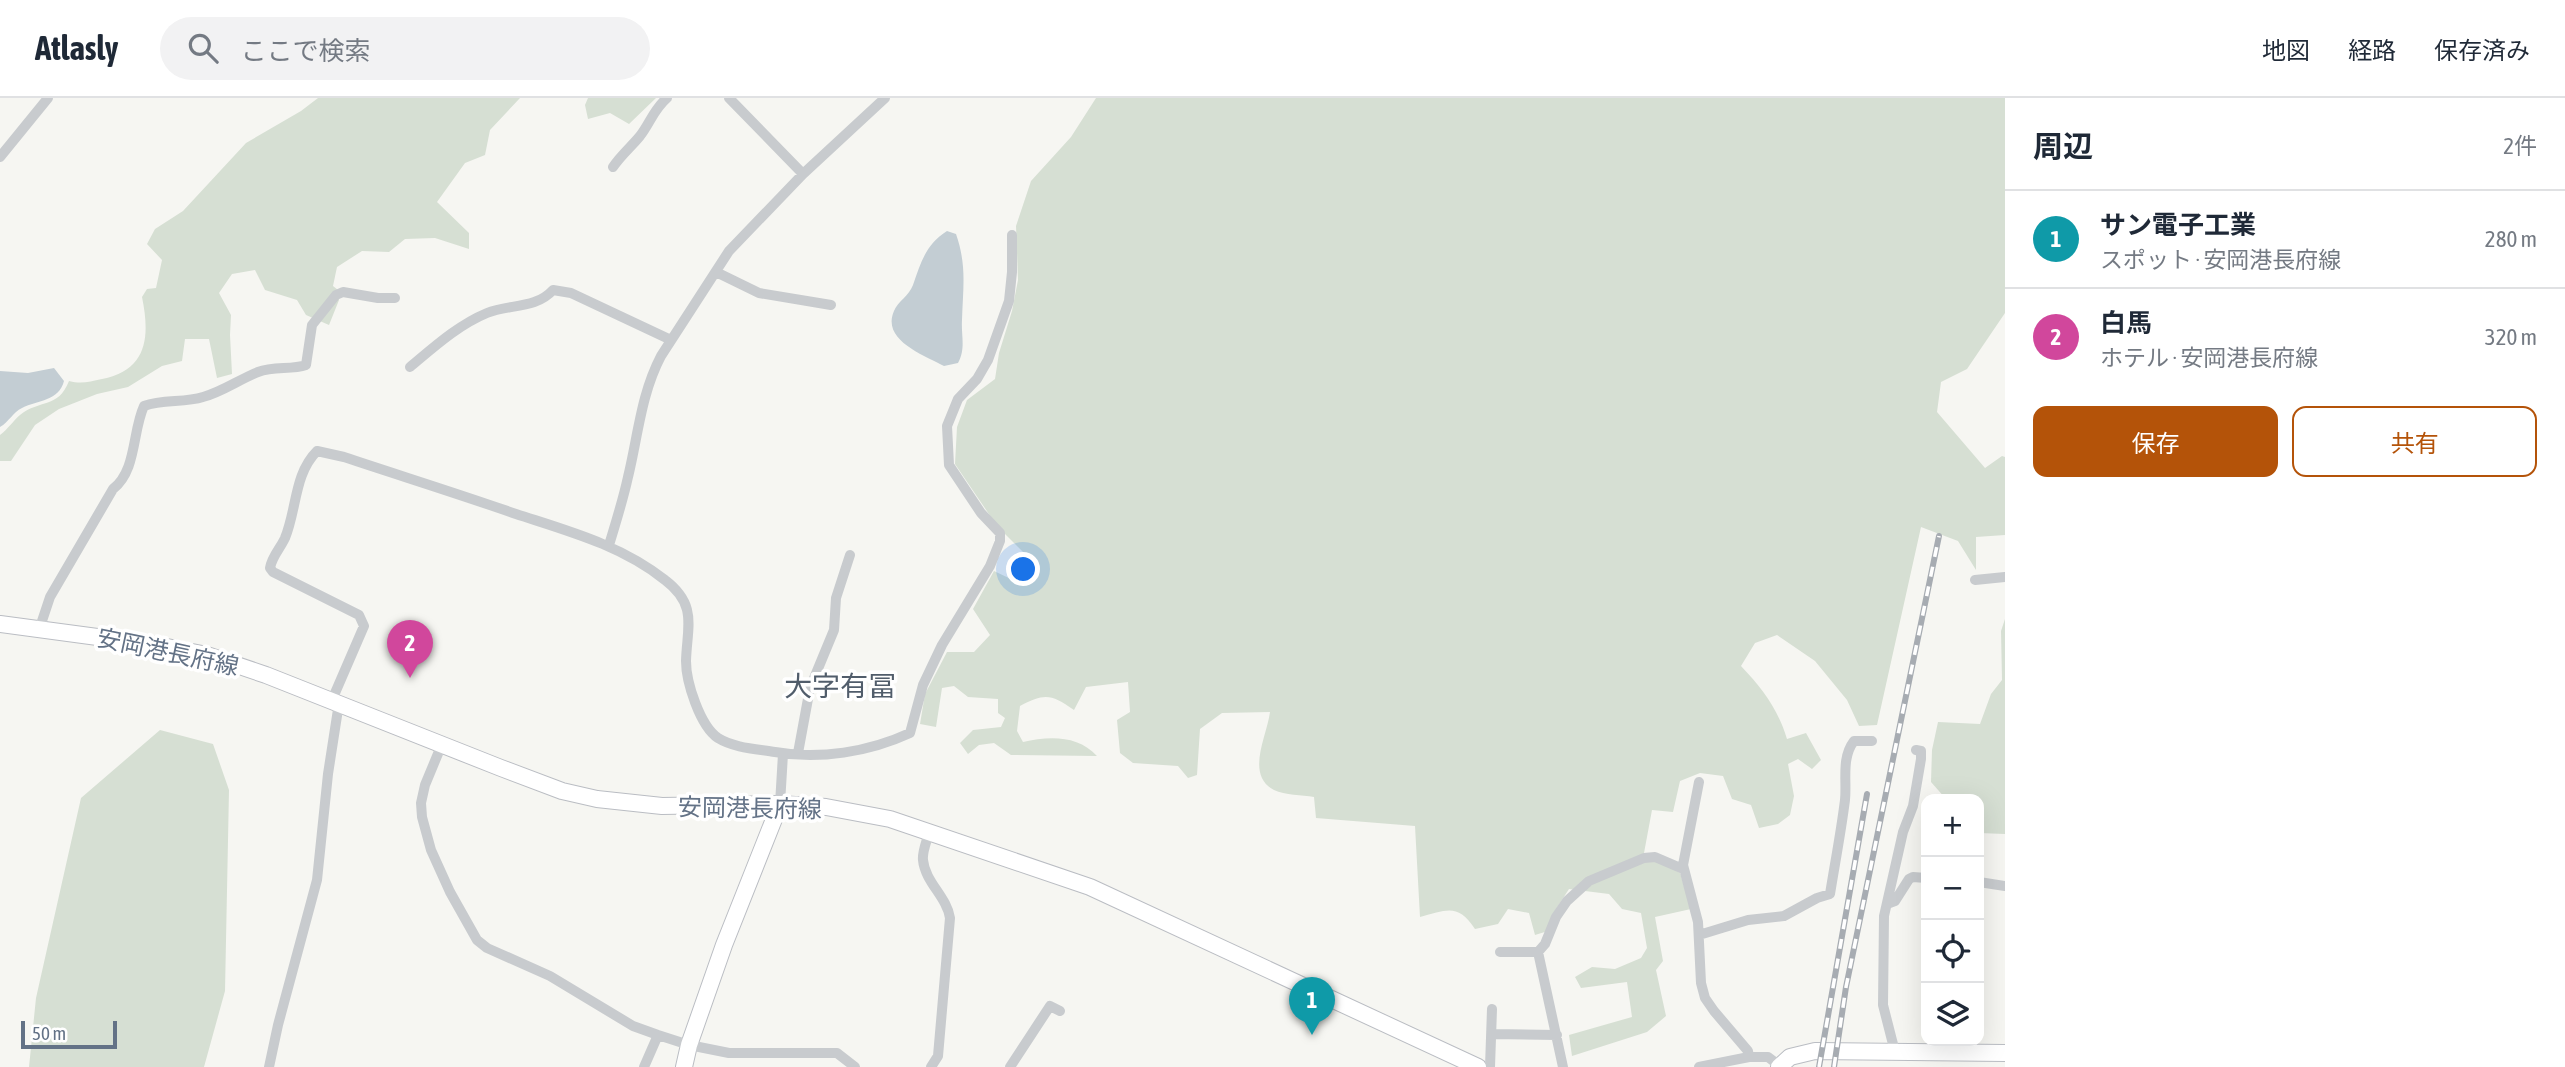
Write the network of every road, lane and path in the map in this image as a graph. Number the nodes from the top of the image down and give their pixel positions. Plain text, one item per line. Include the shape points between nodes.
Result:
1 (47, 98) edge
2 (667, 98) edge
3 (729, 98) edge
4 (886, 98) edge
5 (0, 157) edge
6 (613, 167) dead end
7 (803, 174) junction
8 (1012, 236) dead end
9 (716, 272) junction
10 (395, 298) dead end
11 (831, 305) dead end
12 (671, 340) junction
13 (410, 367) dead end
14 (609, 545) junction
15 (850, 555) dead end
16 (2005, 577) edge
17 (1975, 580) dead end
18 (0, 625) edge
19 (39, 630) junction
20 (335, 702) junction
21 (1872, 741) dead end
22 (442, 744) junction
23 (1916, 750) dead end
24 (798, 753) junction
25 (783, 754) junction
26 (1699, 782) dead end
27 (780, 804) junction
28 (929, 832) junction
29 (1683, 869) junction
30 (1921, 878) edge
31 (1984, 883) edge
32 (2005, 886) edge
33 (1887, 904) junction
34 (1699, 935) junction
35 (1500, 952) dead end
36 (1538, 952) junction
37 (1492, 1009) dead end
38 (1060, 1011) dead end
39 (1492, 1034) junction
40 (658, 1035) junction
41 (1557, 1035) junction
42 (689, 1045) junction
43 (1895, 1052) junction
44 (2005, 1053) edge
45 (1749, 1057) junction
46 (1780, 1066) edge
47 (269, 1067) edge
48 (644, 1067) edge
49 (684, 1067) edge
50 (855, 1067) edge
51 (931, 1067) edge
52 (1010, 1067) edge
53 (1478, 1067) edge
54 (1490, 1067) edge
55 (1563, 1067) edge
56 (1699, 1067) edge

1 - 5 street
2 - 6 street
3 - 7 street
4 - 7 street
7 - 9 street via 729,251
8 - 24 street via 1009,301 988,360 958,399 947,426 949,465 1000,533 990,566 942,645 918,697 910,733 849,752
9 - 11 street via 759,293
9 - 12 street
10 - 19 street via 336,295 312,325 306,365 260,372 204,397 145,406 120,483 50,597
12 - 13 street via 571,293 553,290 546,298 478,317
12 - 14 street via 651,374
14 - 20 street via 317,451 302,473 285,539 270,568 359,615 365,626
14 - 25 street via 680,593 690,622 686,664 704,724 718,738 738,746
15 - 24 street via 836,598 834,630 808,698
16 - 17 street
18 - 19 main road, 安岡港長府線
19 - 20 main road, 安岡港長府線 via 206,655
20 - 22 main road, 安岡港長府線
20 - 47 street via 317,880
21 - 34 street via 1854,741 1849,748 1830,894 1784,916 1748,920
22 - 27 main road, 安岡港長府線 via 562,791 597,799 662,806
22 - 40 street via 425,785 422,817 431,850 477,940 550,976 633,1026
23 - 33 street via 1921,751 1921,758 1913,806
24 - 25 street
25 - 27 street
26 - 29 street
27 - 28 main road, 安岡港長府線 via 890,819
27 - 42 main road
28 - 51 street via 925,869 950,918 937,1056
28 - 53 main road, 安岡港長府線 via 1090,887
29 - 34 street
29 - 36 street via 1655,857 1644,858 1588,881 1561,909
30 - 33 street via 1909,879 1895,901
31 - 32 street
33 - 43 street via 1883,1005
34 - 45 street via 1705,998
35 - 36 street
36 - 41 street
37 - 39 street
38 - 52 street via 1050,1006
39 - 41 street
39 - 54 street
40 - 42 street
40 - 48 street
41 - 55 street
42 - 49 main road
42 - 50 street via 729,1053 838,1053
43 - 44 main road
43 - 46 main road via 1802,1052
45 - 46 street via 1768,1057
45 - 56 street

